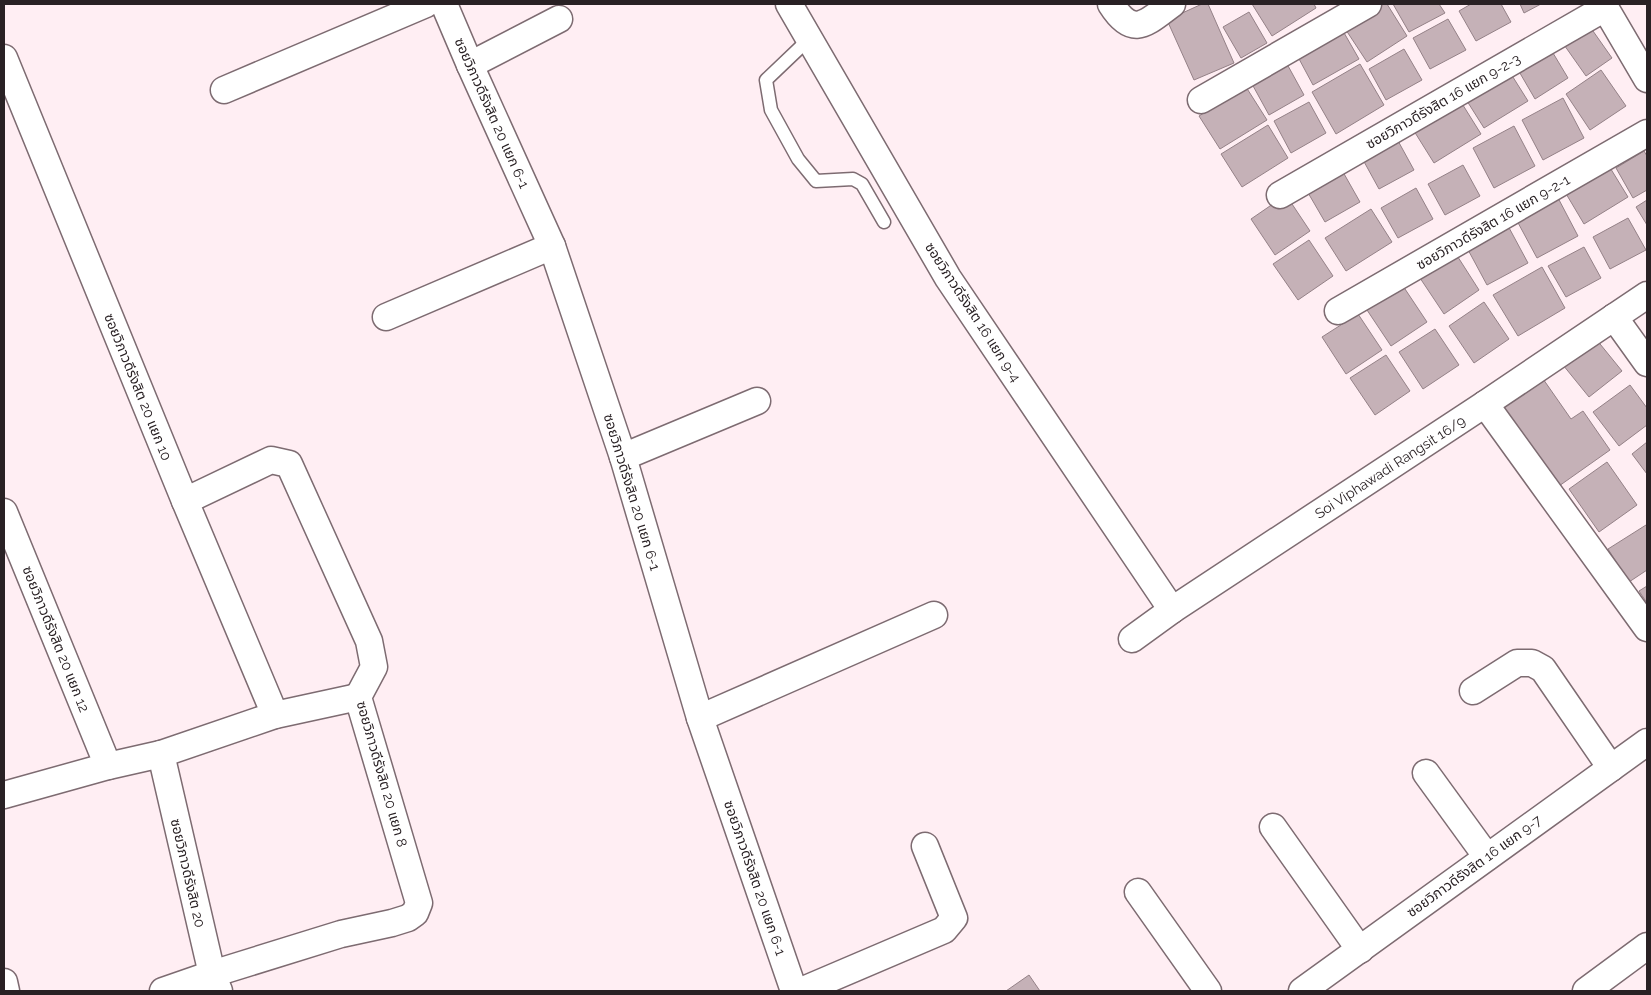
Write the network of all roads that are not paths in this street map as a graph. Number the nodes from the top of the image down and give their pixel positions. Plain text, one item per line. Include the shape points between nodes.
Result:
1 (426, 4) edge
2 (444, 4) edge
3 (789, 4) edge
4 (1172, 4) edge
5 (1368, 4) edge
6 (1604, 6) edge
7 (1115, 10) edge
8 (559, 19) dead end
9 (809, 39) junction
10 (4, 58) edge
11 (470, 65) junction
12 (1647, 79) edge
13 (224, 90) dead end
14 (1201, 100) dead end
15 (1647, 133) edge
16 (1280, 195) dead end
17 (884, 222) dead end
18 (552, 246) junction
19 (1647, 295) edge
20 (1338, 311) dead end
21 (386, 317) dead end
22 (1614, 317) junction
23 (1647, 362) edge
24 (757, 401) dead end
25 (1485, 404) junction
26 (623, 457) junction
27 (185, 501) junction
28 (4, 512) edge
29 (1172, 610) junction
30 (934, 615) dead end
31 (1647, 628) edge
32 (1132, 639) dead end
33 (1473, 691) dead end
34 (358, 697) junction
35 (275, 715) junction
36 (700, 718) junction
37 (1647, 742) edge
38 (161, 754) junction
39 (108, 766) junction
40 (1611, 768) junction
41 (1426, 773) dead end
42 (4, 795) edge
43 (1273, 827) dead end
44 (925, 846) dead end
45 (1487, 857) junction
46 (1138, 892) dead end
47 (1647, 946) edge
48 (1360, 950) junction
49 (4, 982) edge
50 (215, 983) edge
51 (6, 991) edge
52 (164, 991) edge
53 (794, 991) edge
54 (801, 991) edge
55 (1208, 991) edge
56 (1302, 991) edge
57 (1586, 991) edge

1 - 13 street
2 - 11 street, ซอยวิภาวดีรังสิต 20 แยก 6-1
3 - 9 street, ซอยวิภาวดีรังสิต 16 แยก 9-4
4 - 7 street via 1143,25 1132,25
5 - 14 street
6 - 12 street
6 - 16 street, ซอยวิภาวดีรังสิต 16 แยก 9-2-3
8 - 11 street
9 - 17 lane via 766,80 771,110 798,159 816,181 853,179 862,184
9 - 29 street, ซอยวิภาวดีรังสิต 16 แยก 9-4 via 948,278
10 - 27 street, ซอยวิภาวดีรังสิต 20 แยก 10
11 - 18 street, ซอยวิภาวดีรังสิต 20 แยก 6-1
15 - 20 street, ซอยวิภาวดีรังสิต 16 แยก 9-2-1
18 - 21 street
18 - 26 street, ซอยวิภาวดีรังสิต 20 แยก 6-1
19 - 22 street, Soi Viphawadi Rangsit 16/9
22 - 23 street
22 - 25 street, Soi Viphawadi Rangsit 16/9
24 - 26 street
25 - 29 street, Soi Viphawadi Rangsit 16/9
25 - 31 street
26 - 36 street, ซอยวิภาวดีรังสิต 20 แยก 6-1
27 - 34 street, ซอยวิภาวดีรังสิต 20 แยก 8 via 271,460 289,464 369,641 374,667
27 - 35 street, ซอยวิภาวดีรังสิต 20 แยก 10
28 - 39 street, ซอยวิภาวดีรังสิต 20 แยก 12
29 - 32 street, Soi Viphawadi Rangsit 16/9
30 - 36 street
33 - 40 street via 1517,663 1532,663 1543,669
34 - 35 street
34 - 50 street, ซอยวิภาวดีรังสิต 20 แยก 8 via 419,903 415,912 392,923 341,934
35 - 38 street
36 - 53 street, ซอยวิภาวดีรังสิต 20 แยก 6-1
37 - 40 street, ซอยวิภาวดีรังสิต 16 แยก 9-7
38 - 39 street
38 - 50 street, ซอยวิภาวดีรังสิต 20
39 - 42 street
40 - 45 street, ซอยวิภาวดีรังสิต 16 แยก 9-7
41 - 45 street
43 - 48 street
44 - 54 street via 954,918 944,930
45 - 48 street, ซอยวิภาวดีรังสิต 16 แยก 9-7
46 - 55 street
47 - 57 street
48 - 56 street, ซอยวิภาวดีรังสิต 16 แยก 9-7
49 - 51 street
50 - 52 street, ซอยวิภาวดีรังสิต 20 แยก 8

